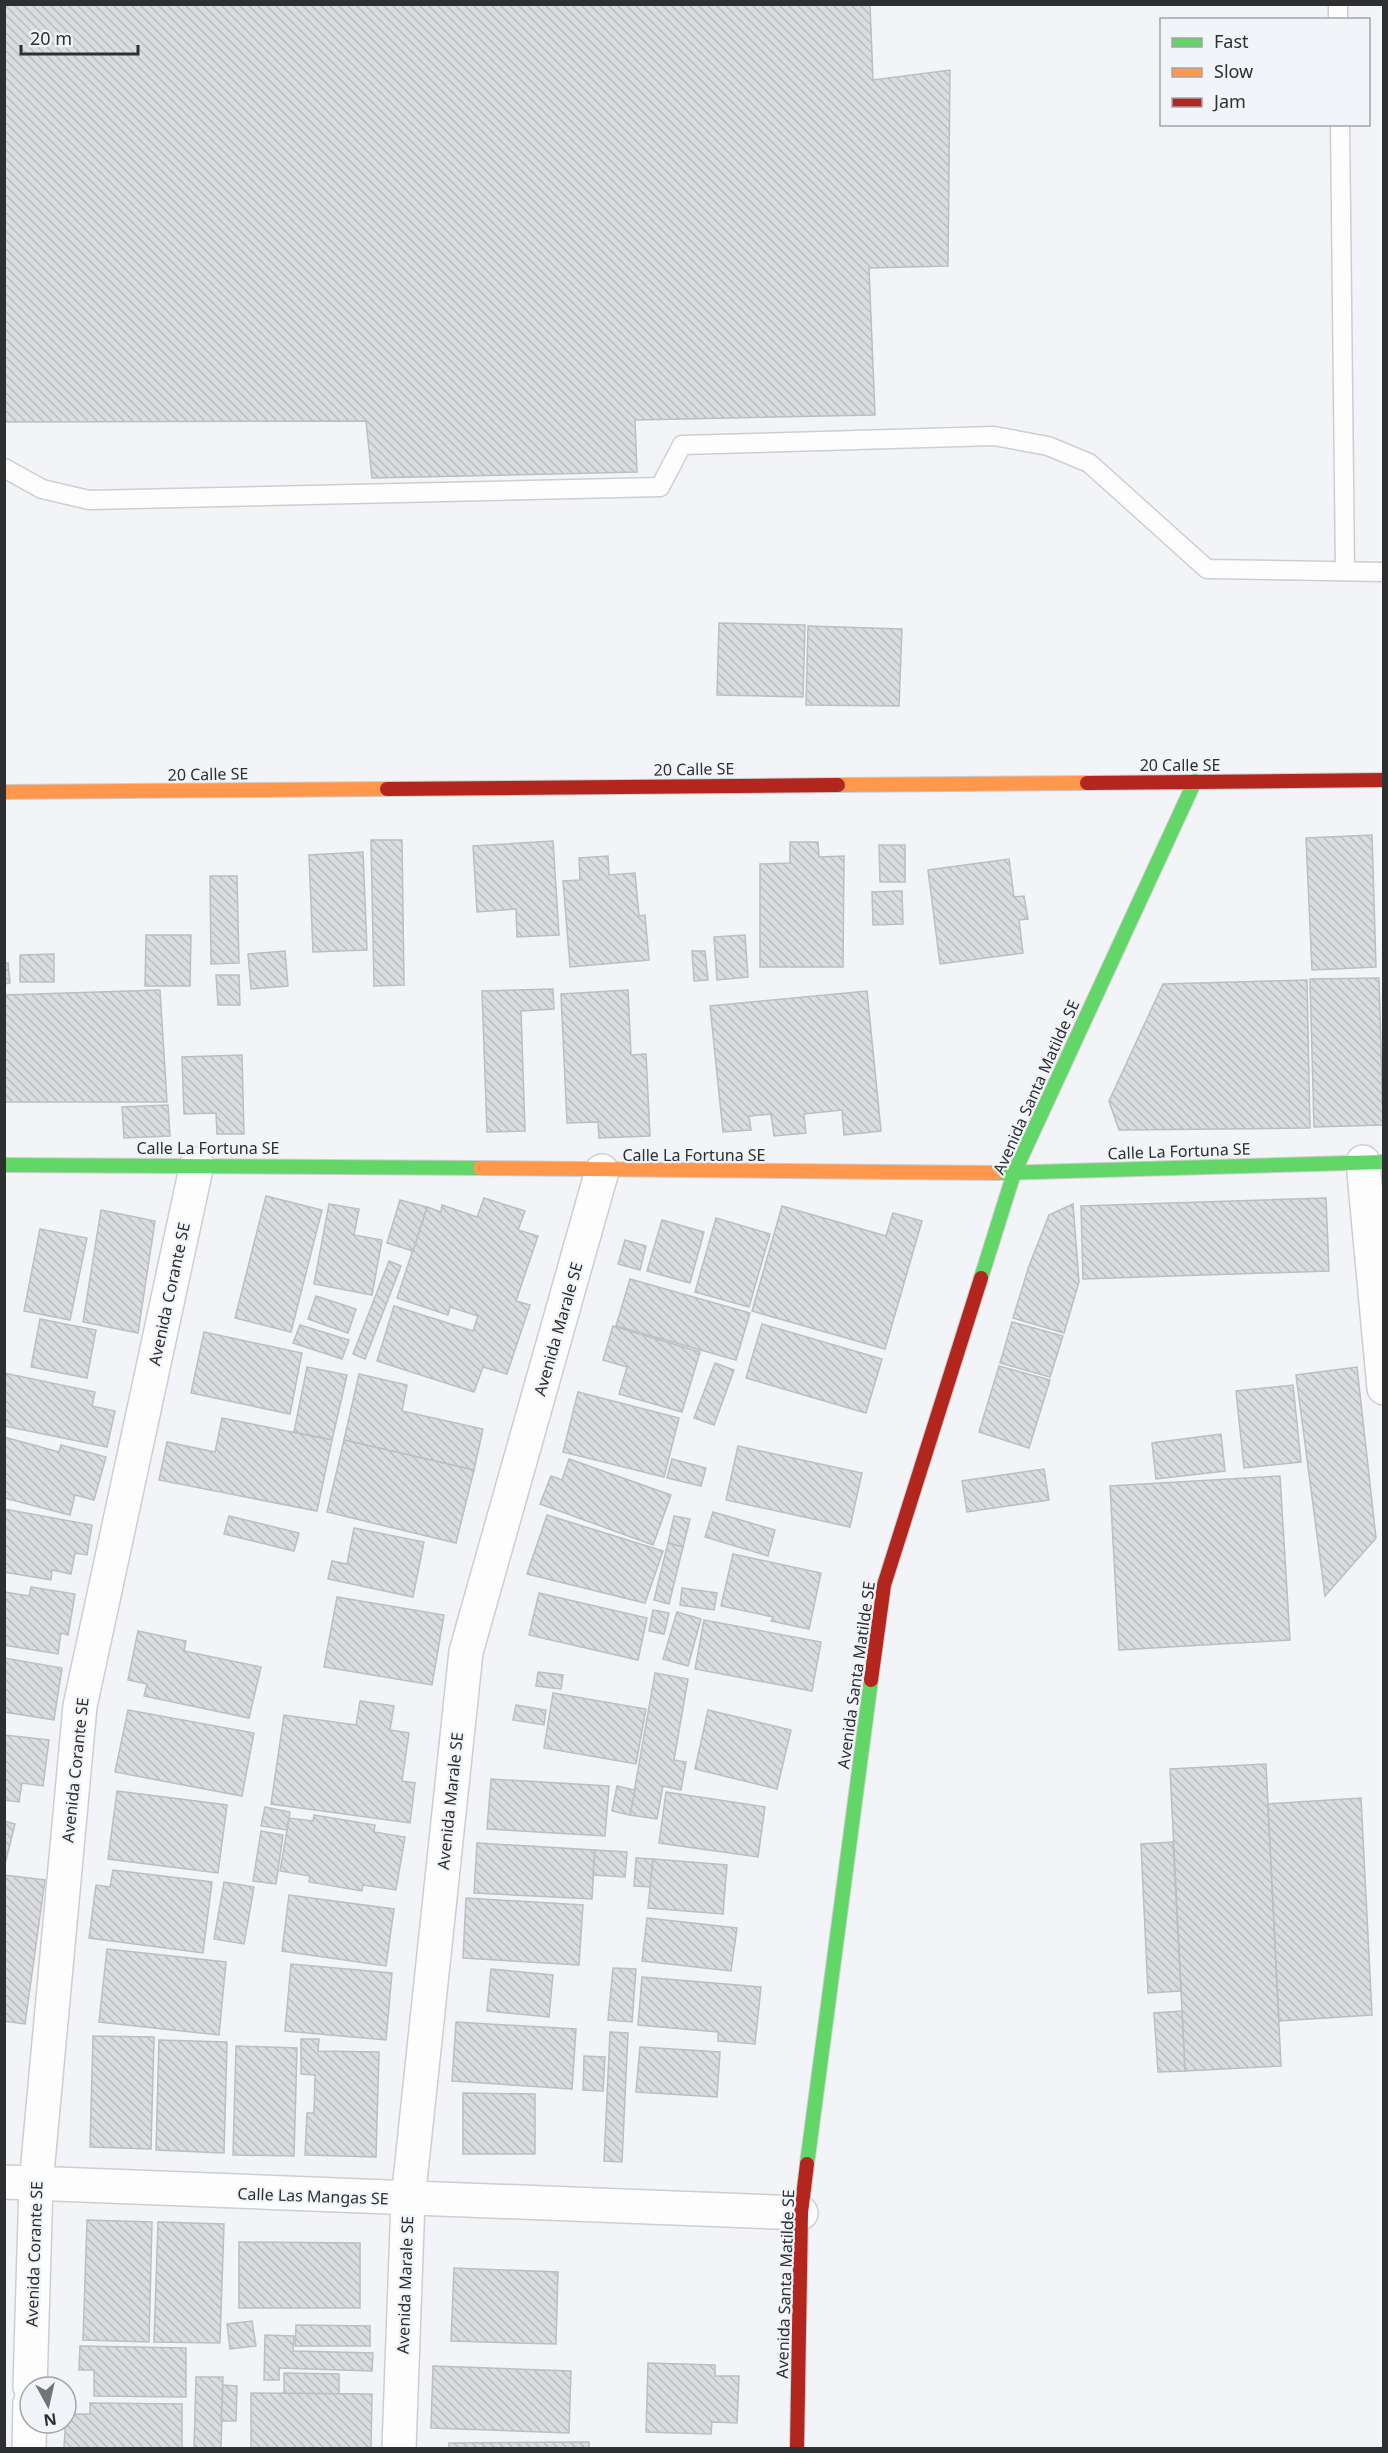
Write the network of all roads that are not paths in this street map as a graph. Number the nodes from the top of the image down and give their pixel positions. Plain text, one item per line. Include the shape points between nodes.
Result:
1 (1340, 126) edge
2 (4, 468) edge
3 (1346, 572) junction
4 (1383, 572) edge
5 (1383, 780) edge
6 (1195, 781) junction
7 (4, 792) edge
8 (1373, 1162) edge
9 (197, 1164) junction
10 (4, 1165) edge
11 (602, 1171) junction
12 (1014, 1173) junction
13 (1383, 1388) edge
14 (20, 2183) edge
15 (408, 2200) junction
16 (801, 2213) junction
17 (29, 2375) edge
18 (399, 2448) edge
19 (797, 2448) edge

1 - 3 lane
2 - 3 lane via 42,489 89,500 660,486 682,445 994,436 1048,446 1089,463 1207,569
3 - 4 lane
5 - 6 street, 20 Calle SE
6 - 7 street, 20 Calle SE
6 - 12 street, Avenida Santa Matilde SE
8 - 12 street, Calle La Fortuna SE
8 - 13 street
9 - 10 street, Calle La Fortuna SE
9 - 11 street, Calle La Fortuna SE
9 - 14 street, Avenida Corante SE via 80,1706
11 - 12 street, Calle La Fortuna SE
11 - 15 street, Avenida Marale SE via 466,1652
12 - 16 street, Avenida Santa Matilde SE via 884,1585
14 - 15 street, Calle Las Mangas SE
14 - 17 street, Avenida Corante SE
15 - 16 street, Calle Las Mangas SE
15 - 18 street, Avenida Marale SE
16 - 19 street, Avenida Santa Matilde SE

